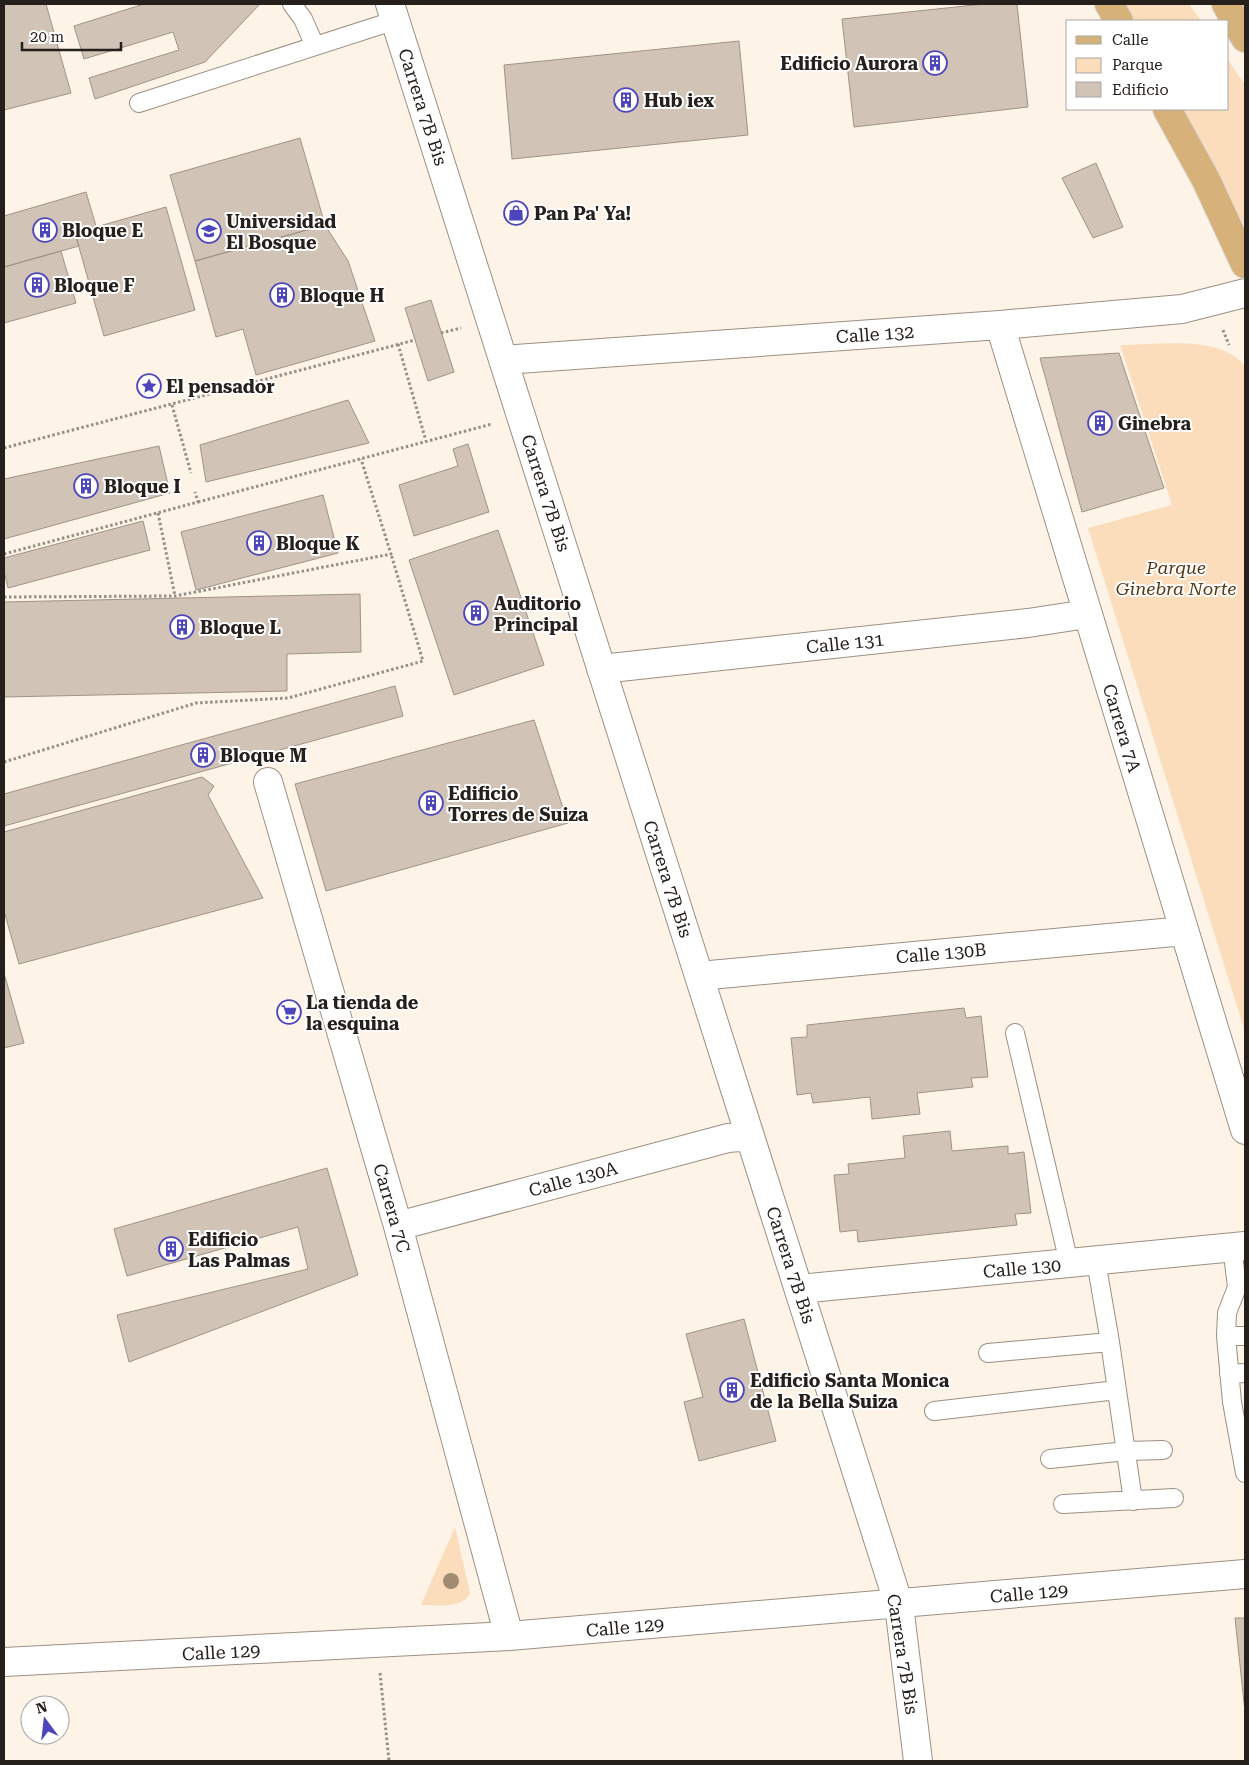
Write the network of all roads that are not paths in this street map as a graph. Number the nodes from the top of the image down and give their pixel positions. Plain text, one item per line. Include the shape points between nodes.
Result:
1 (292, 4) edge
2 (1109, 4) edge
3 (1226, 4) edge
4 (393, 12) edge
5 (1118, 20) edge
6 (1245, 38) edge
7 (315, 46) junction
8 (139, 103) dead end
9 (1168, 110) edge
10 (1245, 264) edge
11 (1245, 293) edge
12 (1000, 325) junction
13 (503, 360) junction
14 (1088, 614) junction
15 (601, 668) junction
16 (268, 782) dead end
17 (1184, 931) junction
18 (699, 976) junction
19 (1015, 1033) dead end
20 (1245, 1130) edge
21 (750, 1136) junction
22 (398, 1226) junction
23 (1239, 1246) edge
24 (1096, 1261) junction
25 (1069, 1263) junction
26 (799, 1289) junction
27 (1226, 1336) junction
28 (1245, 1336) edge
29 (1110, 1342) junction
30 (988, 1353) dead end
31 (1237, 1374) edge
32 (1117, 1390) junction
33 (934, 1411) dead end
34 (1163, 1450) dead end
35 (1126, 1451) junction
36 (1050, 1460) dead end
37 (1245, 1473) edge
38 (1174, 1498) dead end
39 (1133, 1501) junction
40 (1063, 1504) dead end
41 (1245, 1574) edge
42 (899, 1605) junction
43 (509, 1636) junction
44 (4, 1662) edge
45 (918, 1761) edge

1 - 7 lane
2 - 5 main road
3 - 6 main road
4 - 7 lane
4 - 13 street, Carrera 7B Bis
7 - 8 lane
9 - 10 main road via 1206,180
11 - 12 street, Calle 132 via 1182,309
12 - 13 street, Calle 132
12 - 14 street, Carrera 7A
13 - 15 street, Carrera 7B Bis
14 - 15 street, Calle 131 via 1028,624
14 - 17 street, Carrera 7A
15 - 18 street, Carrera 7B Bis
16 - 22 street, Carrera 7C
17 - 18 street, Calle 130B
17 - 20 street, Carrera 7A
18 - 21 street, Carrera 7B Bis
19 - 25 lane
21 - 22 street, Calle 130A via 728,1138
21 - 26 street, Carrera 7B Bis
22 - 43 street, Carrera 7C
23 - 24 street, Calle 130
23 - 27 lane via 1237,1287 1227,1313
24 - 25 street, Calle 130
24 - 29 lane
25 - 26 street, Calle 130
26 - 42 street, Carrera 7B Bis
27 - 28 lane
27 - 31 lane
29 - 30 lane
29 - 32 lane
31 - 37 lane via 1236,1430
32 - 33 lane
32 - 35 lane
34 - 35 lane
35 - 36 lane
35 - 39 lane
38 - 39 lane
39 - 40 lane
41 - 42 street, Calle 129
42 - 43 street, Calle 129
42 - 45 street, Carrera 7B Bis
43 - 44 street, Calle 129

